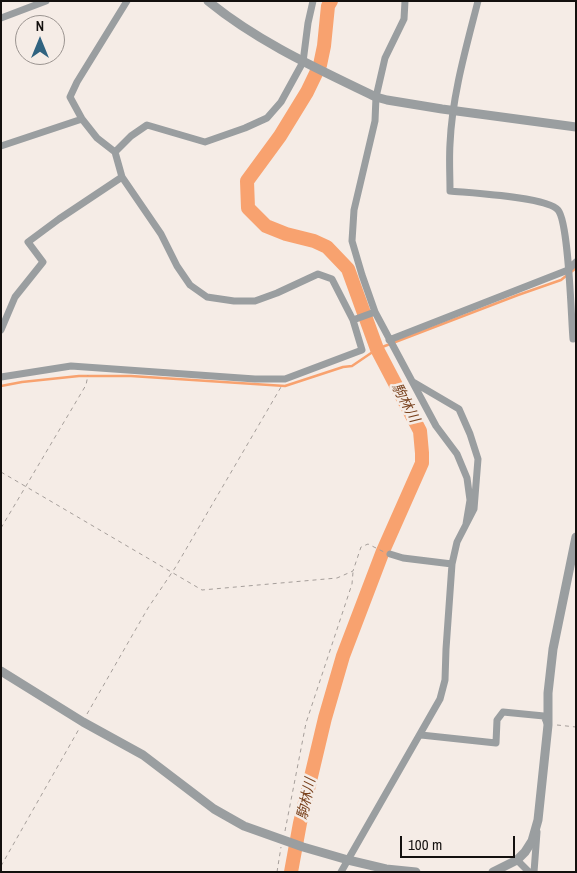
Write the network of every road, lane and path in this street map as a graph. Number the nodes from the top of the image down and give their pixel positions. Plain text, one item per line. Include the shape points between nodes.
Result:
1 (46, 1) edge
2 (127, 1) edge
3 (208, 1) edge
4 (313, 1) edge
5 (405, 1) edge
6 (478, 1) edge
7 (1, 18) edge
8 (305, 63) junction
9 (376, 97) junction
10 (454, 109) junction
11 (82, 119) junction
12 (576, 127) edge
13 (1, 146) edge
14 (115, 152) junction
15 (122, 177) junction
16 (576, 262) edge
17 (568, 270) junction
18 (570, 290) junction
19 (576, 295) edge
20 (375, 312) junction
21 (353, 320) junction
22 (1, 330) edge
23 (573, 339) dead end
24 (389, 340) junction
25 (88, 372) dead end
26 (1, 377) edge
27 (285, 379) junction
28 (413, 382) junction
29 (1, 472) edge
30 (26, 486) junction
31 (466, 524) junction
32 (1, 528) edge
33 (576, 537) edge
34 (390, 554) joint
35 (452, 564) junction
36 (172, 572) junction
37 (353, 572) junction
38 (1, 672) edge
39 (83, 722) junction
40 (548, 725) junction
41 (576, 727) edge
42 (421, 735) junction
43 (538, 820) junction
44 (284, 841) junction
45 (348, 860) junction
46 (517, 860) junction
47 (1, 866) edge
48 (277, 872) edge
49 (342, 872) edge
50 (416, 872) edge
51 (493, 872) edge
52 (529, 872) edge
53 (534, 872) edge

1 - 7 street
2 - 11 street via 70,97
3 - 8 street via 268,43
4 - 8 street
5 - 9 street via 404,19 385,58
6 - 10 street
8 - 9 street
8 - 14 street via 267,118 205,142 146,125
9 - 10 street
9 - 20 street via 375,121 354,210 352,241
10 - 12 street
10 - 17 street via 450,190 532,200 559,210 565,228
11 - 13 street
11 - 14 street via 97,138
14 - 15 street
15 - 21 street via 161,234 190,285 207,297 255,301 318,274 332,279
15 - 22 street via 28,242 43,262 15,297
16 - 17 street
17 - 18 street
17 - 24 street
18 - 19 street
18 - 23 street
20 - 21 street
20 - 24 street
21 - 27 street via 362,350
24 - 28 street
25 - 30 path via 86,385
26 - 27 street via 71,366
27 - 36 path
28 - 31 street via 436,426 457,454 467,478 470,500
28 - 31 street via 459,409 470,434 478,458 474,509
29 - 30 path
30 - 32 path
30 - 36 path
31 - 35 street via 457,542
33 - 40 street via 553,649
34 - 35 street
34 - 37 path via 368,544 362,547
35 - 42 street via 445,680 440,700
36 - 37 path via 202,590 337,578
36 - 39 path
37 - 44 path via 352,584 306,723
38 - 39 street
39 - 44 street via 143,756 229,818
39 - 47 path
40 - 41 path
40 - 42 street via 544,716 503,712 498,720 496,743
40 - 43 street
42 - 45 street
43 - 46 street via 532,841
43 - 53 street
44 - 45 street
44 - 48 path
45 - 49 street
45 - 50 street
46 - 51 street
46 - 52 street

